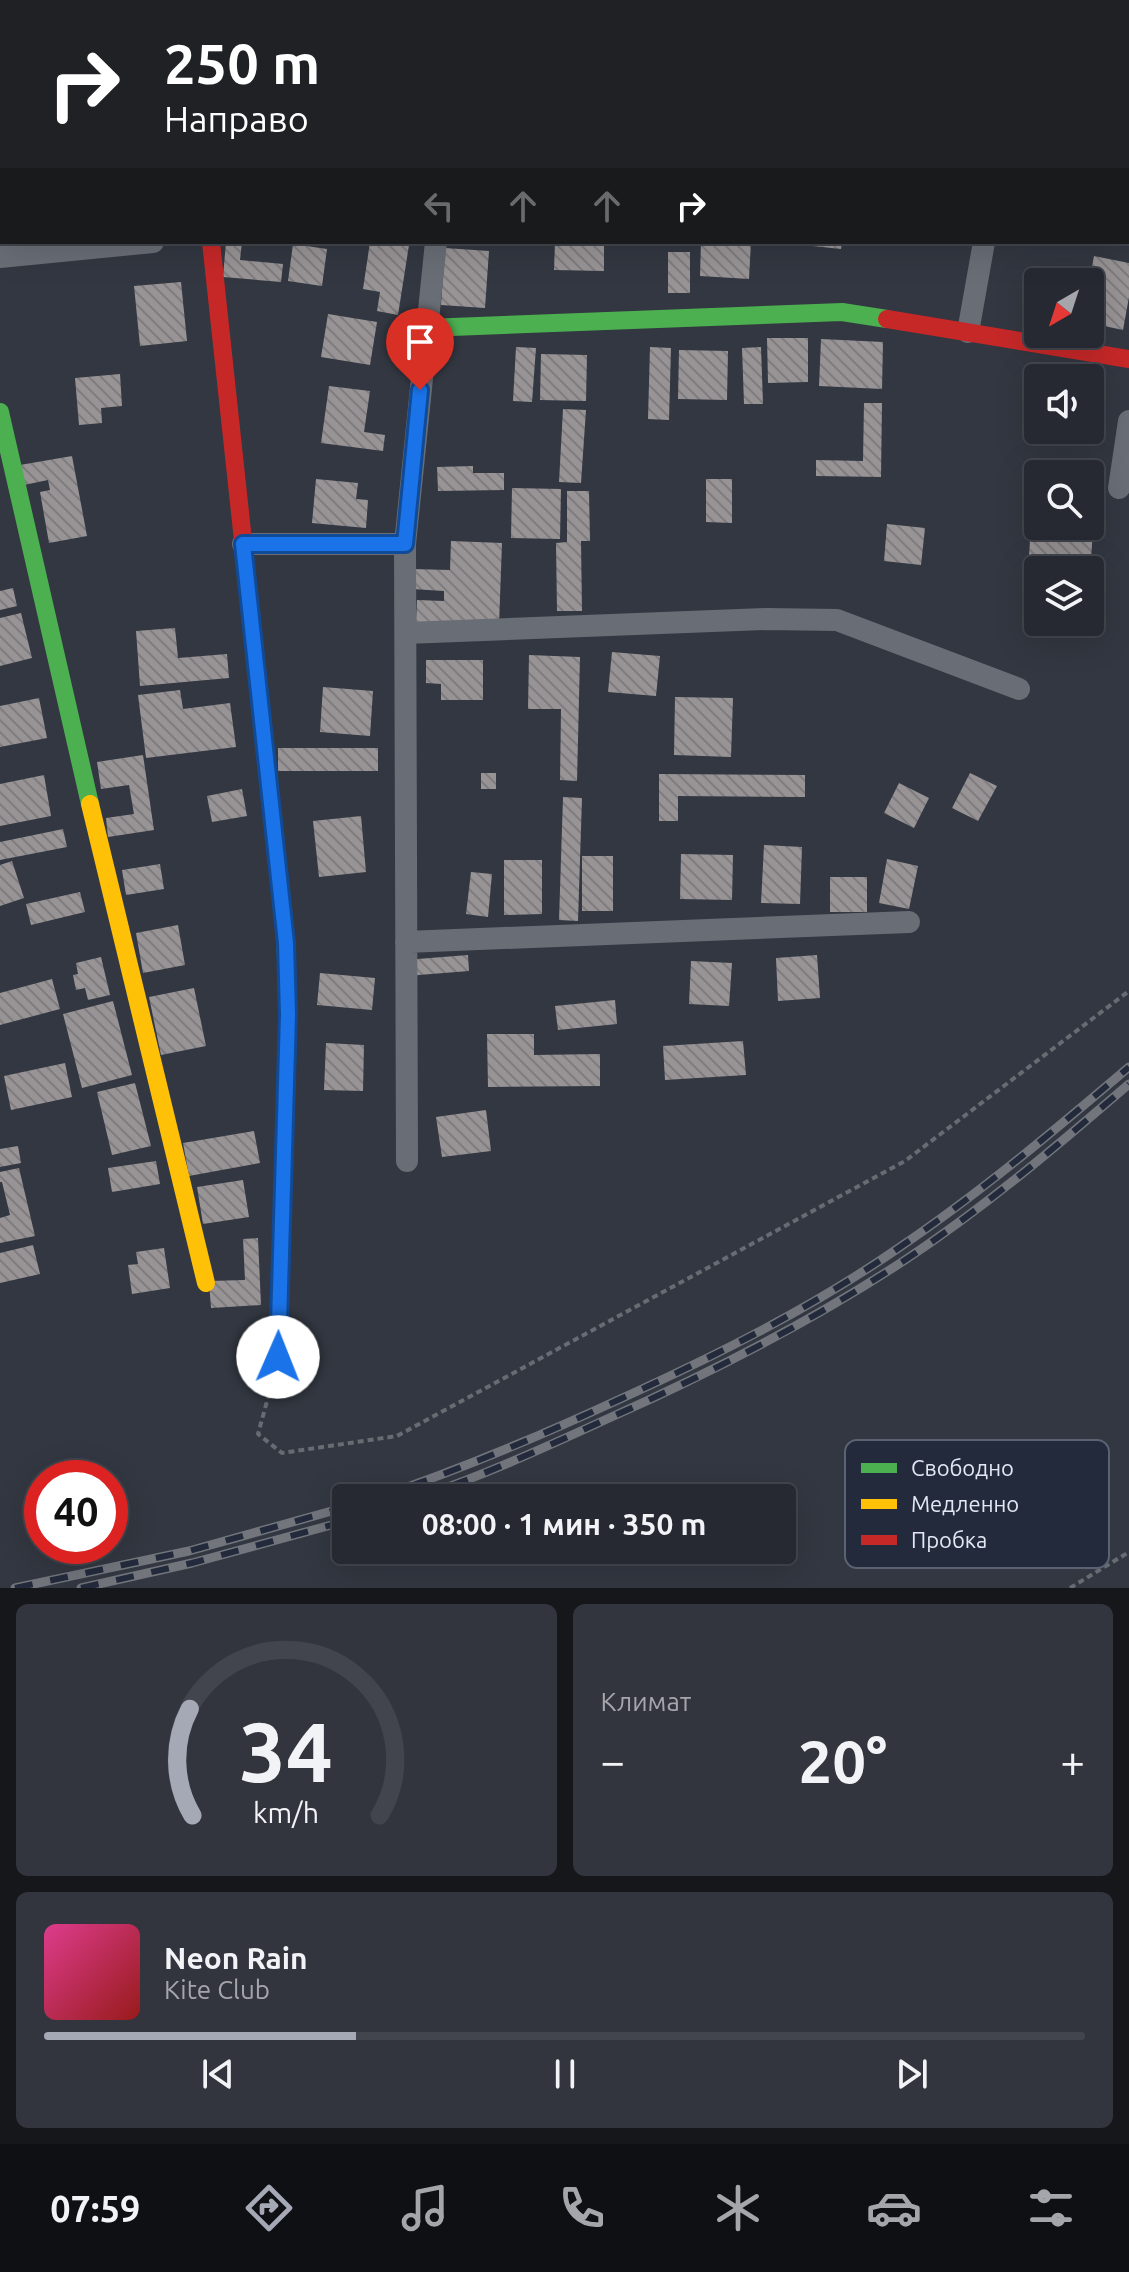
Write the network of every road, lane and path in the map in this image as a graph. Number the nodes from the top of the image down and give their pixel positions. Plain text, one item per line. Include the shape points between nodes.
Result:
1 (133, 244) edge
2 (211, 244) edge
3 (436, 244) edge
4 (984, 244) edge
5 (0, 257) edge
6 (426, 328) junction
7 (968, 332) junction
8 (1129, 359) edge
9 (0, 412) edge
10 (1129, 421) edge
11 (1119, 488) dead end
12 (243, 544) junction
13 (405, 544) junction
14 (406, 633) junction
15 (1019, 689) dead end
16 (909, 922) dead end
17 (406, 942) junction
18 (1129, 991) edge
19 (407, 1161) dead end
20 (206, 1283) dead end
21 (278, 1357) joint
22 (1129, 1552) edge
23 (1109, 1564) edge
24 (1103, 1568) edge
25 (1070, 1588) edge

1 - 5 street
2 - 12 street
3 - 6 street
4 - 7 street
6 - 7 street via 842,312
6 - 13 street
7 - 8 street
9 - 20 street
10 - 11 street
12 - 13 street
12 - 21 street via 286,943
13 - 14 street
14 - 15 street via 837,620
14 - 17 street
16 - 17 street
17 - 19 street
18 - 21 path via 905,1161 397,1436 282,1453 258,1434
22 - 23 path
24 - 25 path

